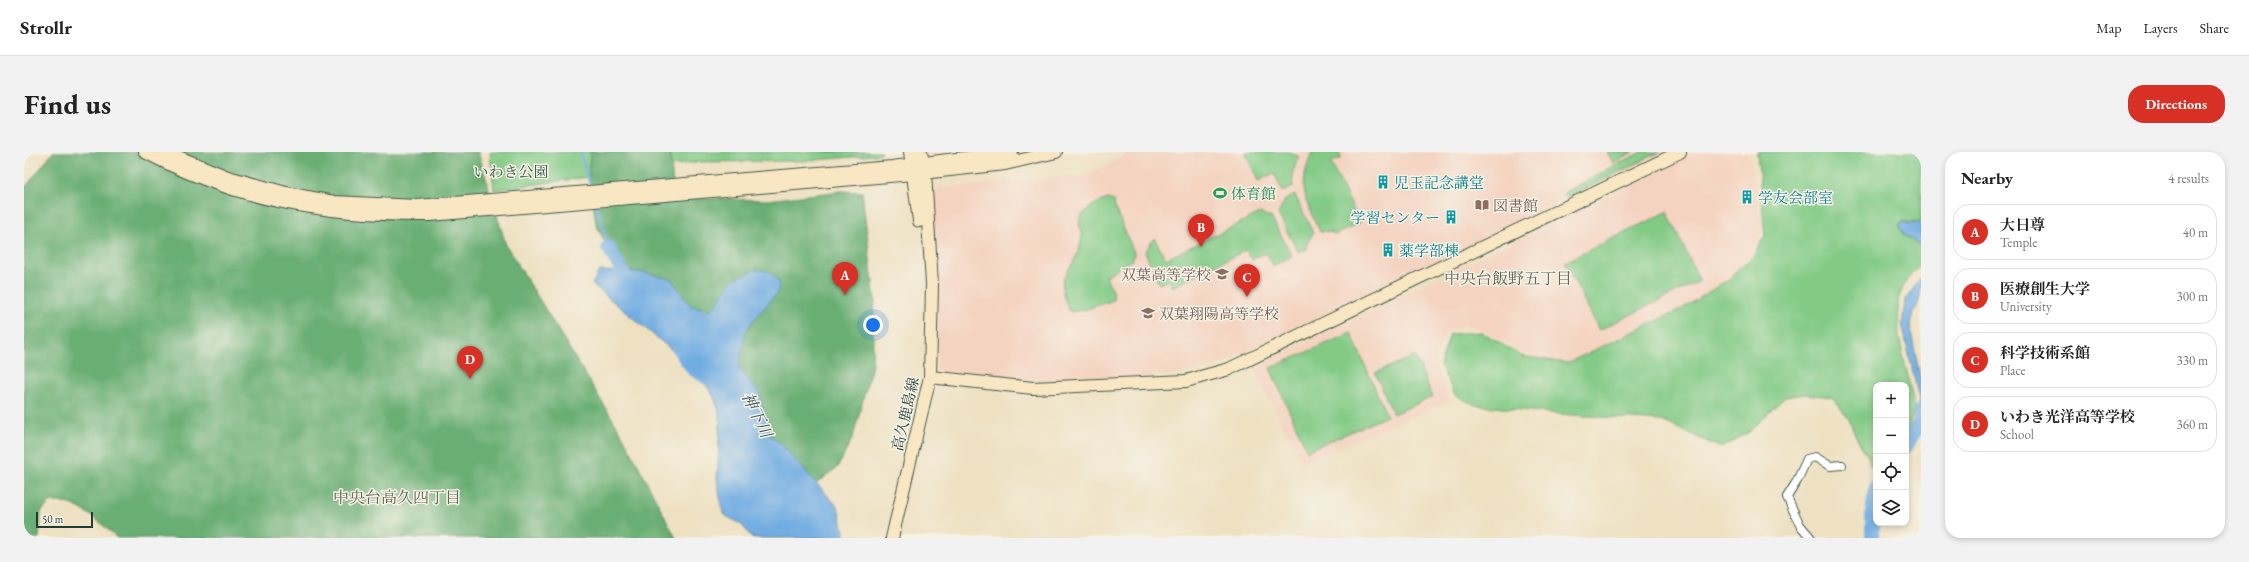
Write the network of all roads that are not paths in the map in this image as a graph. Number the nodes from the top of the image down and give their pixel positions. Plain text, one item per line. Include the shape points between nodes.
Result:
1 (145, 152) edge
2 (166, 152) edge
3 (1012, 152) edge
4 (1056, 152) edge
5 (1680, 152) edge
6 (917, 163) edge
7 (274, 195) junction
8 (930, 377) junction
9 (1842, 465) dead end
10 (892, 538) edge
11 (1811, 538) edge

1 - 7 street via 212,182
2 - 7 street
3 - 6 street
4 - 6 street via 1005,164
5 - 8 street via 1229,369 1186,381 1032,388
6 - 7 street via 430,216 337,212
6 - 8 street, 高久鹿島線 via 932,295
8 - 10 street, 高久鹿島線
9 - 11 street via 1830,466 1815,457 1807,459 1787,497 1800,525

